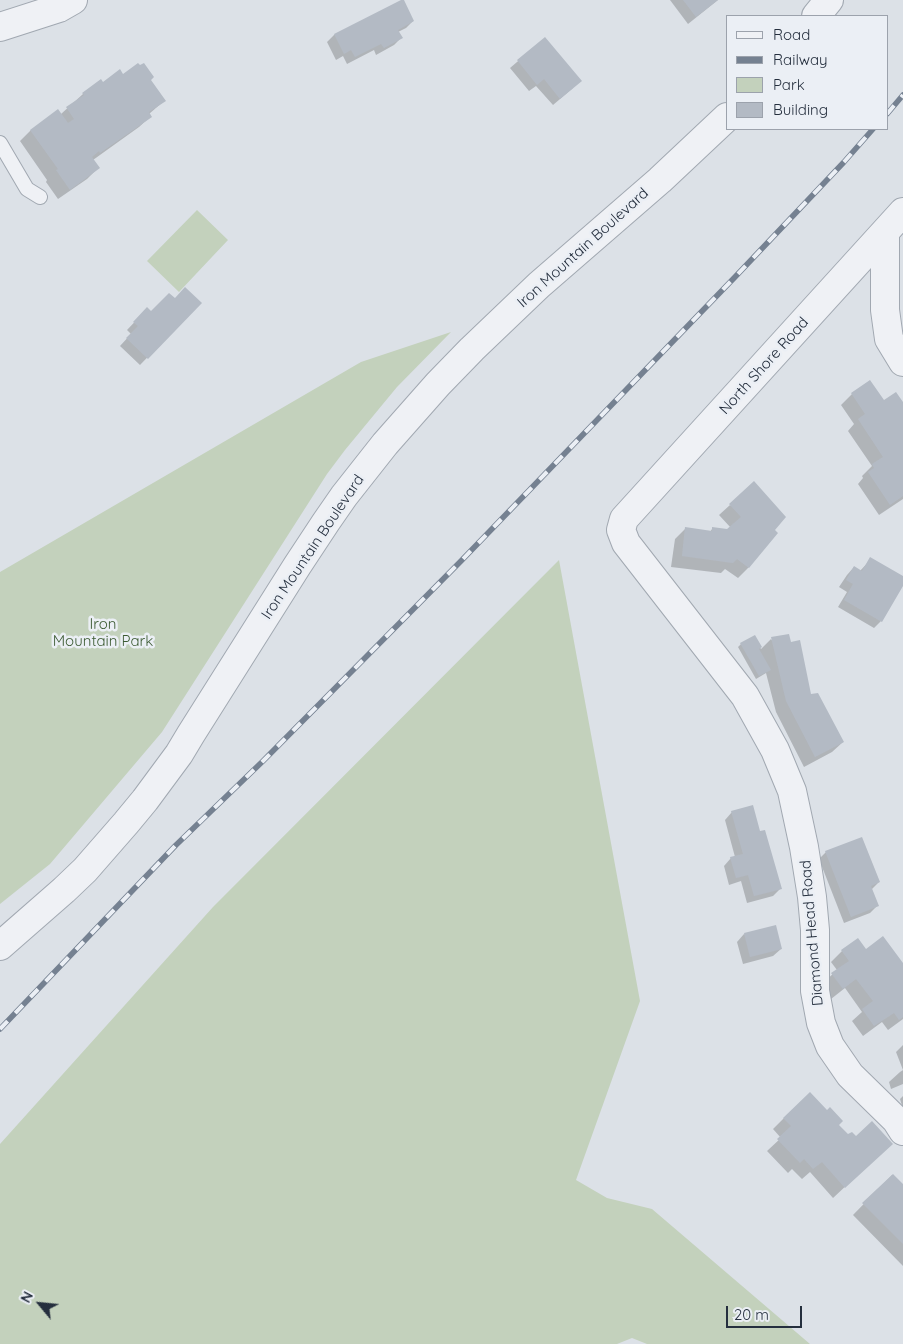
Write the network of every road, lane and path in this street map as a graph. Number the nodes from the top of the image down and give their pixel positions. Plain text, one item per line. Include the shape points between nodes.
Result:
1 (73, 0) edge
2 (829, 0) edge
3 (817, 15) edge
4 (0, 26) edge
5 (726, 118) edge
6 (0, 143) edge
7 (40, 197) dead end
8 (903, 212) edge
9 (885, 232) junction
10 (903, 362) edge
11 (624, 519) joint
12 (0, 946) edge
13 (903, 1131) edge

1 - 4 street via 59,8
2 - 3 street
5 - 12 street, Iron Mountain Boulevard via 472,349 385,444 326,522 192,734 145,800 85,870
6 - 7 lane via 27,189
8 - 9 street, North Shore Road
9 - 10 street via 885,310 889,339
9 - 11 street, North Shore Road
11 - 13 street, Diamond Head Road via 621,530 626,543 745,696 775,750 792,791 804,847 812,897 815,991 821,1023 830,1046 850,1075

